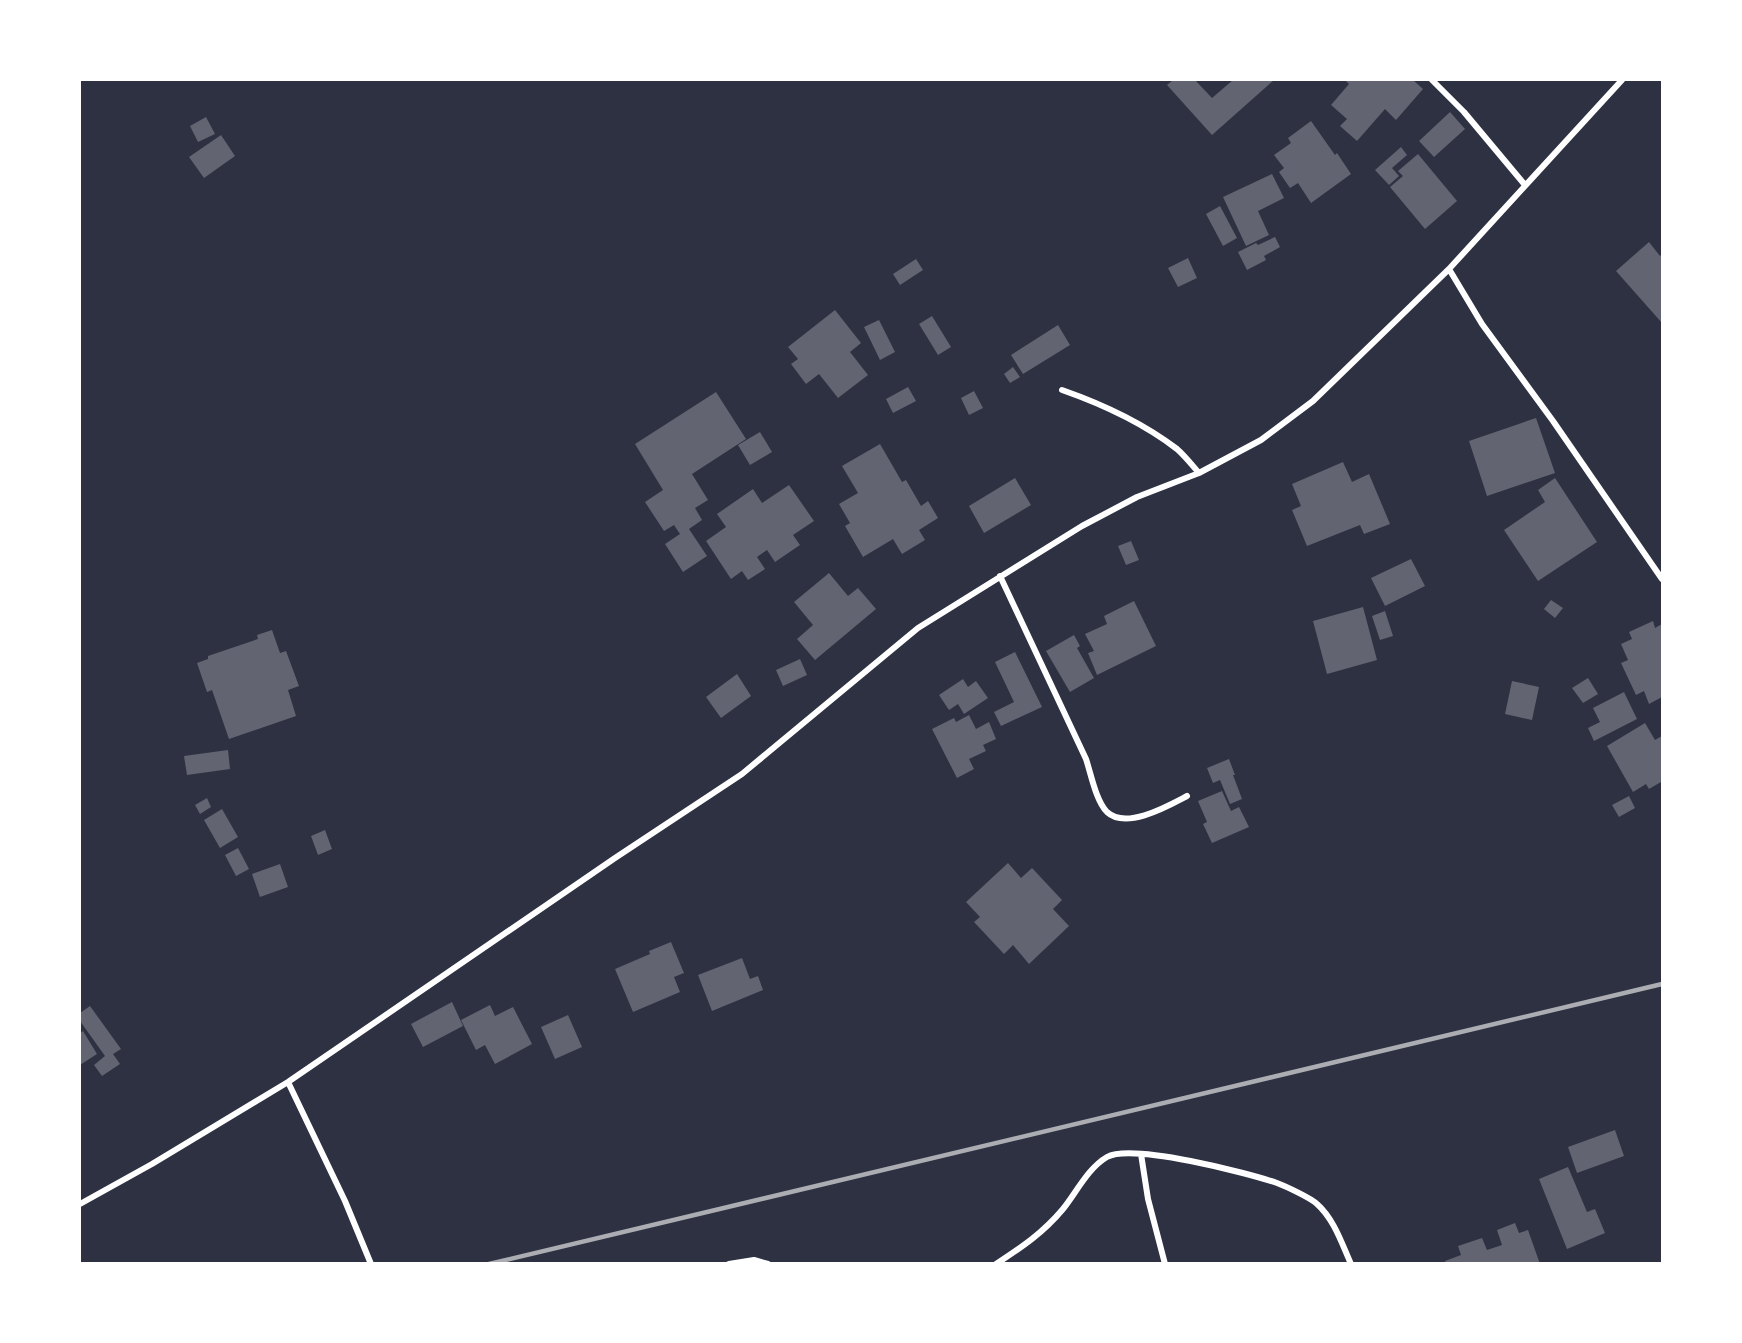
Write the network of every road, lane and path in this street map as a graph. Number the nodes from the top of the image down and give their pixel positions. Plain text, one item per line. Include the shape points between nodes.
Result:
1 (1432, 80) edge
2 (1622, 80) edge
3 (1525, 185) junction
4 (1449, 269) junction
5 (1062, 390) dead end
6 (1199, 473) junction
7 (1000, 576) junction
8 (1662, 579) edge
9 (1186, 796) dead end
10 (288, 1082) junction
11 (1141, 1154) junction
12 (80, 1203) edge
13 (371, 1263) edge
14 (729, 1263) edge
15 (768, 1263) edge
16 (996, 1263) edge
17 (1165, 1263) edge
18 (1351, 1263) edge

1 - 3 street
2 - 3 street
3 - 4 street
4 - 6 street via 1313,401 1261,441
4 - 8 street via 1482,324
5 - 6 street via 1148,429 1179,451
6 - 7 street via 1137,497
7 - 9 street via 1086,759 1105,810 1121,818 1153,814
7 - 10 street via 918,628 742,774
10 - 12 street
10 - 13 street
11 - 16 street via 1108,1156 1094,1167 1062,1211 1032,1241
11 - 17 street
11 - 18 street via 1219,1167 1278,1183 1317,1203 1333,1225
14 - 15 street

